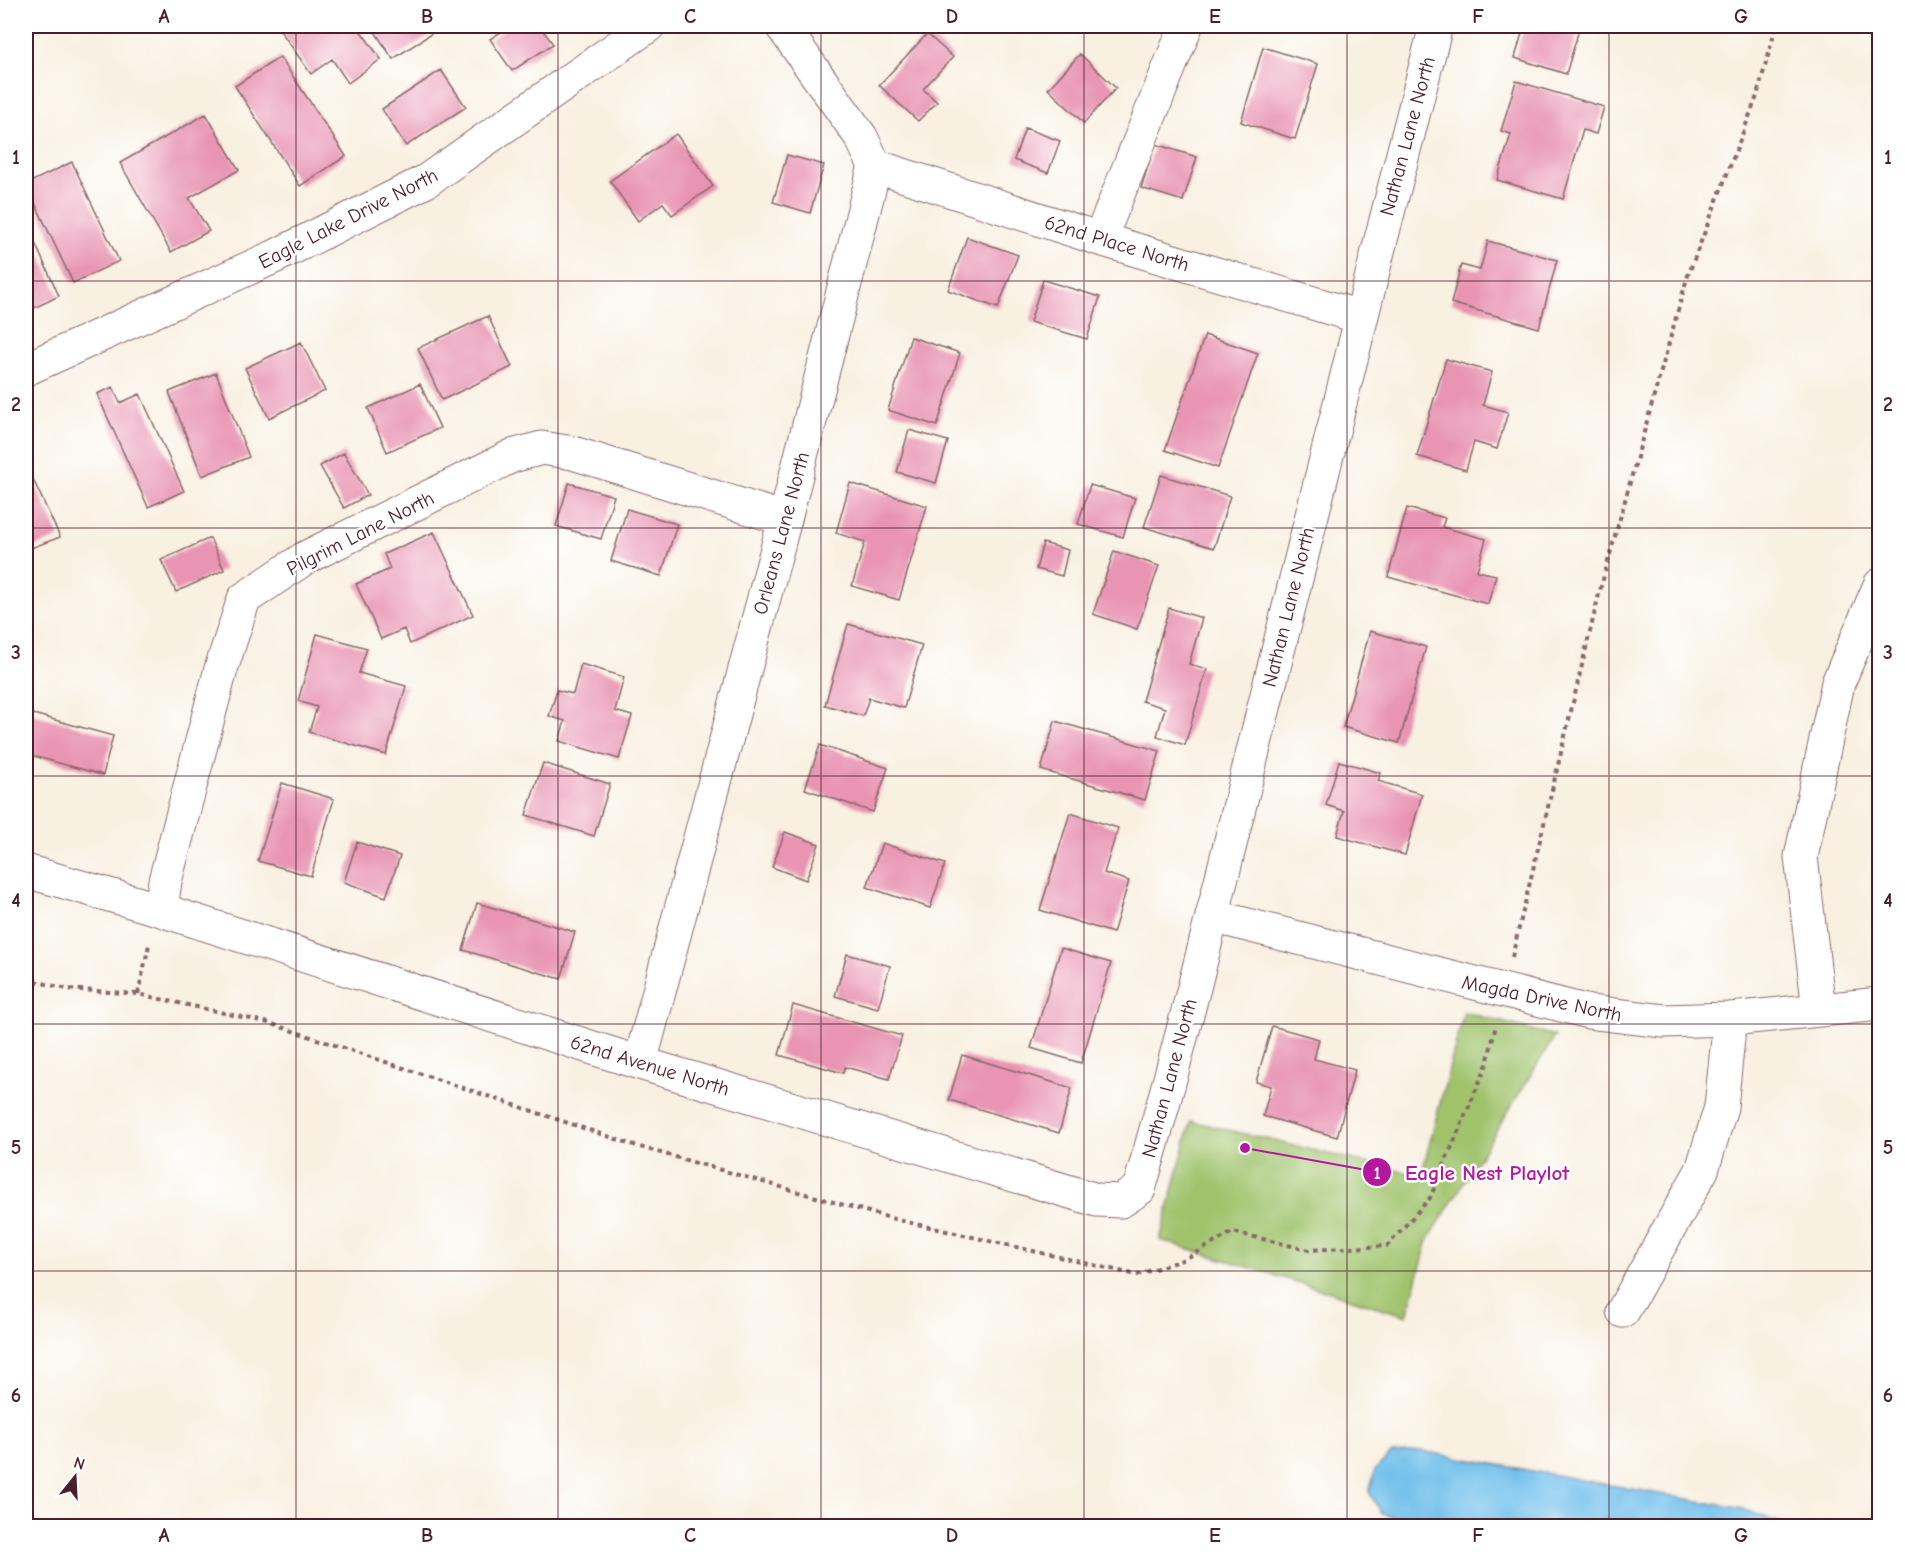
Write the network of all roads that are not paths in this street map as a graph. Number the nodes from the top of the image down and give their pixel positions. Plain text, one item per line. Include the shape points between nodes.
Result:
1 (648, 26) edge
2 (782, 26) edge
3 (1186, 26) edge
4 (1436, 26) edge
5 (875, 166) junction
6 (1100, 239) junction
7 (1360, 317) junction
8 (26, 369) edge
9 (785, 519) junction
10 (1880, 585) edge
11 (26, 871) edge
12 (161, 910) junction
13 (1212, 916) junction
14 (1880, 1004) edge
15 (1819, 1010) junction
16 (1730, 1019) junction
17 (640, 1063) junction
18 (1139, 1188) joint
19 (1623, 1311) dead end

1 - 8 street, Eagle Lake Drive North via 426,181 276,256
2 - 5 street via 861,137
3 - 6 street
4 - 7 street, Nathan Lane North
5 - 6 street, 62nd Place North
5 - 9 street, Orleans Lane North
6 - 7 street, 62nd Place North
7 - 13 street, Nathan Lane North
9 - 12 street, Pilgrim Lane North via 573,453 542,448 512,456 305,558 244,599 221,669 165,881
9 - 17 street, Orleans Lane North
10 - 15 street via 1838,682 1801,858
11 - 12 street, 62nd Avenue North
12 - 17 street, 62nd Avenue North
13 - 16 street, Magda Drive North via 1589,1012 1664,1021
13 - 18 street, Nathan Lane North
14 - 15 street, Magda Drive North
15 - 16 street, Magda Drive North
16 - 19 street via 1721,1107 1702,1170
17 - 18 street, 62nd Avenue North via 1097,1200 1121,1201

